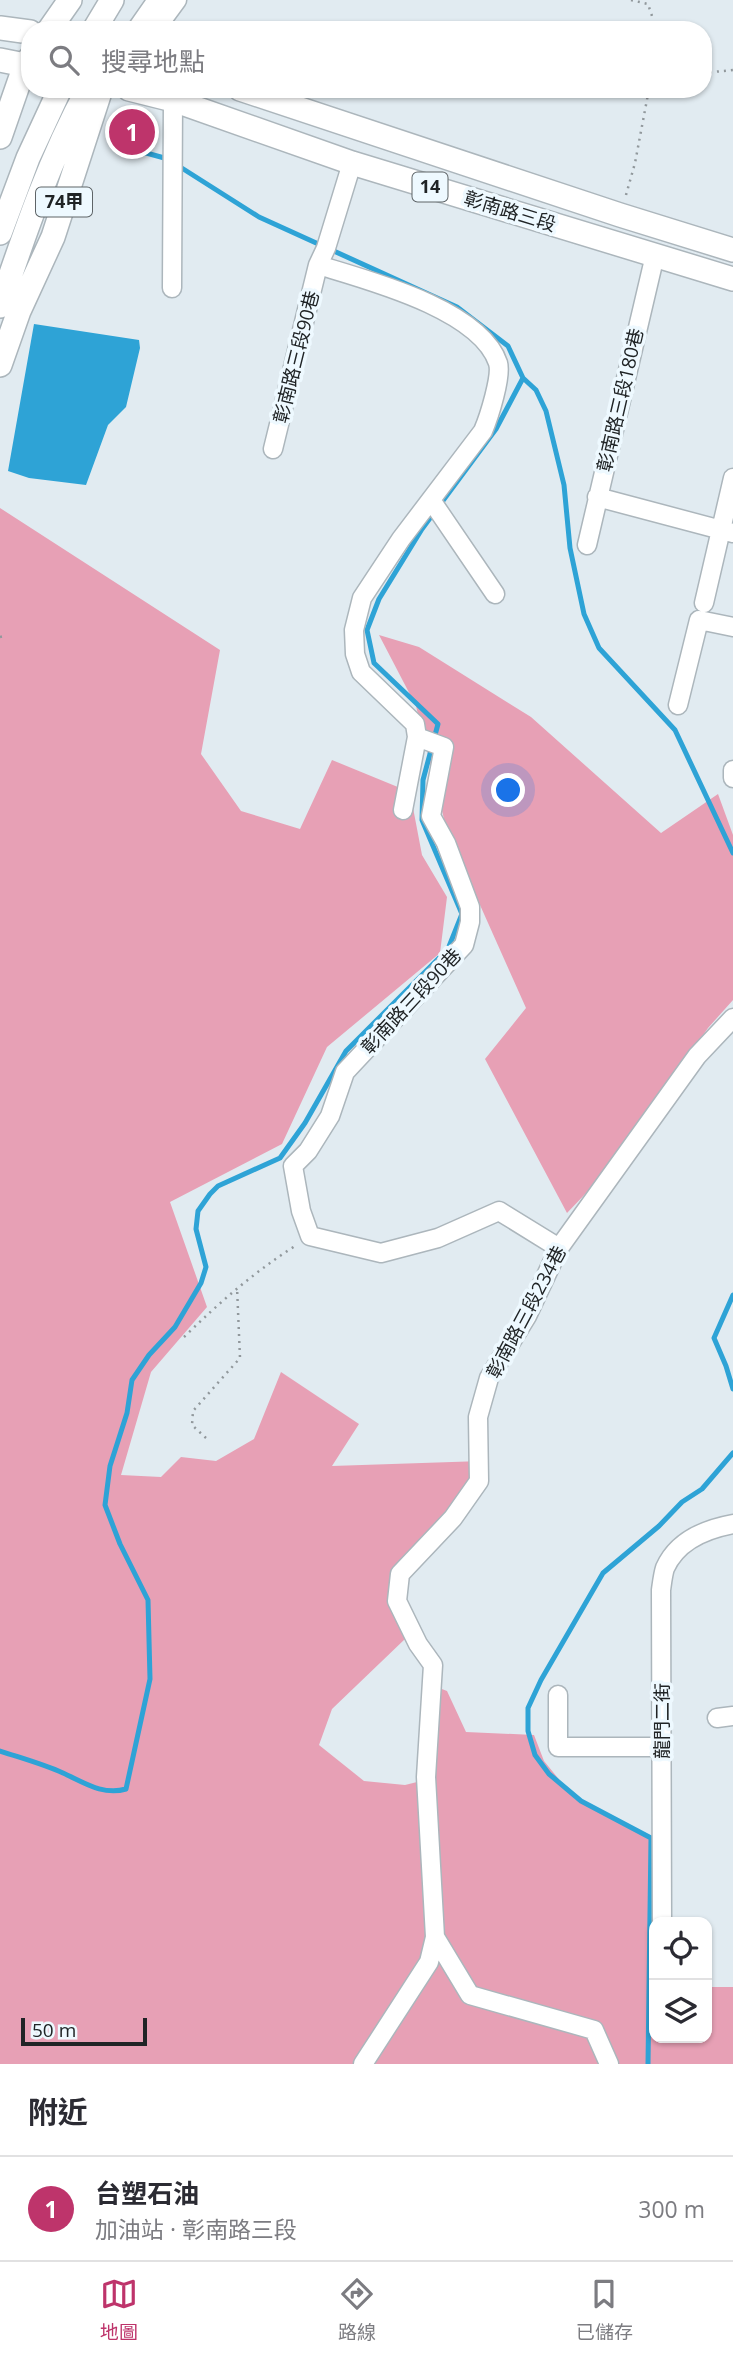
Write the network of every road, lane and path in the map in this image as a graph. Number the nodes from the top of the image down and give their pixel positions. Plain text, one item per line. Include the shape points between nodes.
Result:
1 (60, 0) edge
2 (70, 0) edge
3 (112, 0) edge
4 (141, 0) edge
5 (160, 0) edge
6 (177, 0) edge
7 (631, 0) edge
8 (52, 21) edge
9 (55, 21) edge
10 (99, 21) edge
11 (128, 21) edge
12 (145, 21) edge
13 (162, 21) edge
14 (652, 21) edge
15 (0, 28) edge
16 (21, 31) edge
17 (0, 60) edge
18 (21, 62) edge
19 (733, 70) edge
20 (712, 72) edge
21 (21, 82) edge
22 (56, 98) edge
23 (84, 98) edge
24 (98, 98) edge
25 (165, 98) edge
26 (267, 98) edge
27 (647, 98) edge
28 (173, 100) junction
29 (0, 137) edge
30 (352, 163) junction
31 (620, 215) junction
32 (0, 233) edge
33 (733, 250) edge
34 (655, 255) junction
35 (318, 265) junction
36 (733, 279) edge
37 (173, 288) dead end
38 (10, 308) edge
39 (0, 365) edge
40 (273, 449) dead end
41 (733, 478) edge
42 (597, 497) junction
43 (431, 500) junction
44 (727, 531) edge
45 (587, 545) dead end
46 (495, 594) dead end
47 (704, 603) dead end
48 (733, 627) edge
49 (678, 705) dead end
50 (417, 737) junction
51 (733, 770) edge
52 (733, 778) edge
53 (403, 810) dead end
54 (733, 1018) edge
55 (310, 1236) junction
56 (559, 1248) junction
57 (237, 1287) junction
58 (184, 1337) dead end
59 (206, 1438) dead end
60 (733, 1524) edge
61 (558, 1695) dead end
62 (662, 1747) junction
63 (662, 1917) edge
64 (435, 1937) junction
65 (363, 2064) edge
66 (609, 2064) edge

1 - 8 street
2 - 9 main road
3 - 10 main road
4 - 11 main road
5 - 12 main road
6 - 13 street
7 - 14 path via 648,4
15 - 16 main road
17 - 18 main road
19 - 20 path
21 - 29 main road
22 - 32 main road, 74甲
23 - 38 main road, 74甲 via 26,228
24 - 38 main road, 74甲 via 53,237
25 - 28 main road, 彰南路三段 / 14
26 - 31 main road, 彰南路三段 / 14
27 - 31 path
28 - 30 main road, 彰南路三段 / 14
28 - 37 street
30 - 34 main road, 彰南路三段 / 14
30 - 35 street, 彰南路三段90巷
31 - 33 main road, 彰南路三段 / 14
34 - 36 main road, 彰南路三段 / 14
34 - 42 street, 彰南路三段180巷
35 - 40 street, 彰南路三段90巷
35 - 43 street, 彰南路三段90巷 via 407,292 461,322 488,345 499,365 483,431
38 - 39 main road, 74甲
41 - 44 street
42 - 44 street
42 - 45 street, 彰南路三段180巷
43 - 46 street
43 - 50 street, 彰南路三段90巷 via 362,598 354,630 361,672 415,724
44 - 47 street
48 - 49 street via 699,620
50 - 53 street
50 - 55 street, 彰南路三段90巷 via 444,747 431,816 470,907 470,922 464,945 345,1072 330,1115 309,1151 293,1166
51 - 52 street
54 - 56 street, 彰南路三段234巷 via 697,1056
55 - 56 street via 381,1253 438,1238 499,1211
55 - 57 path
56 - 64 street, 彰南路三段234巷 via 527,1316 489,1378 478,1417 479,1481 453,1518 400,1574 397,1601 433,1665 426,1777
57 - 58 path
57 - 59 path via 240,1358 192,1411 192,1425
60 - 62 street, 龍門二街 via 698,1533 665,1568 661,1590
61 - 62 street via 558,1747
62 - 63 street, 龍門二街
64 - 65 street, 彰南路三段234巷 via 429,1962
64 - 66 street via 470,1995 594,2030

